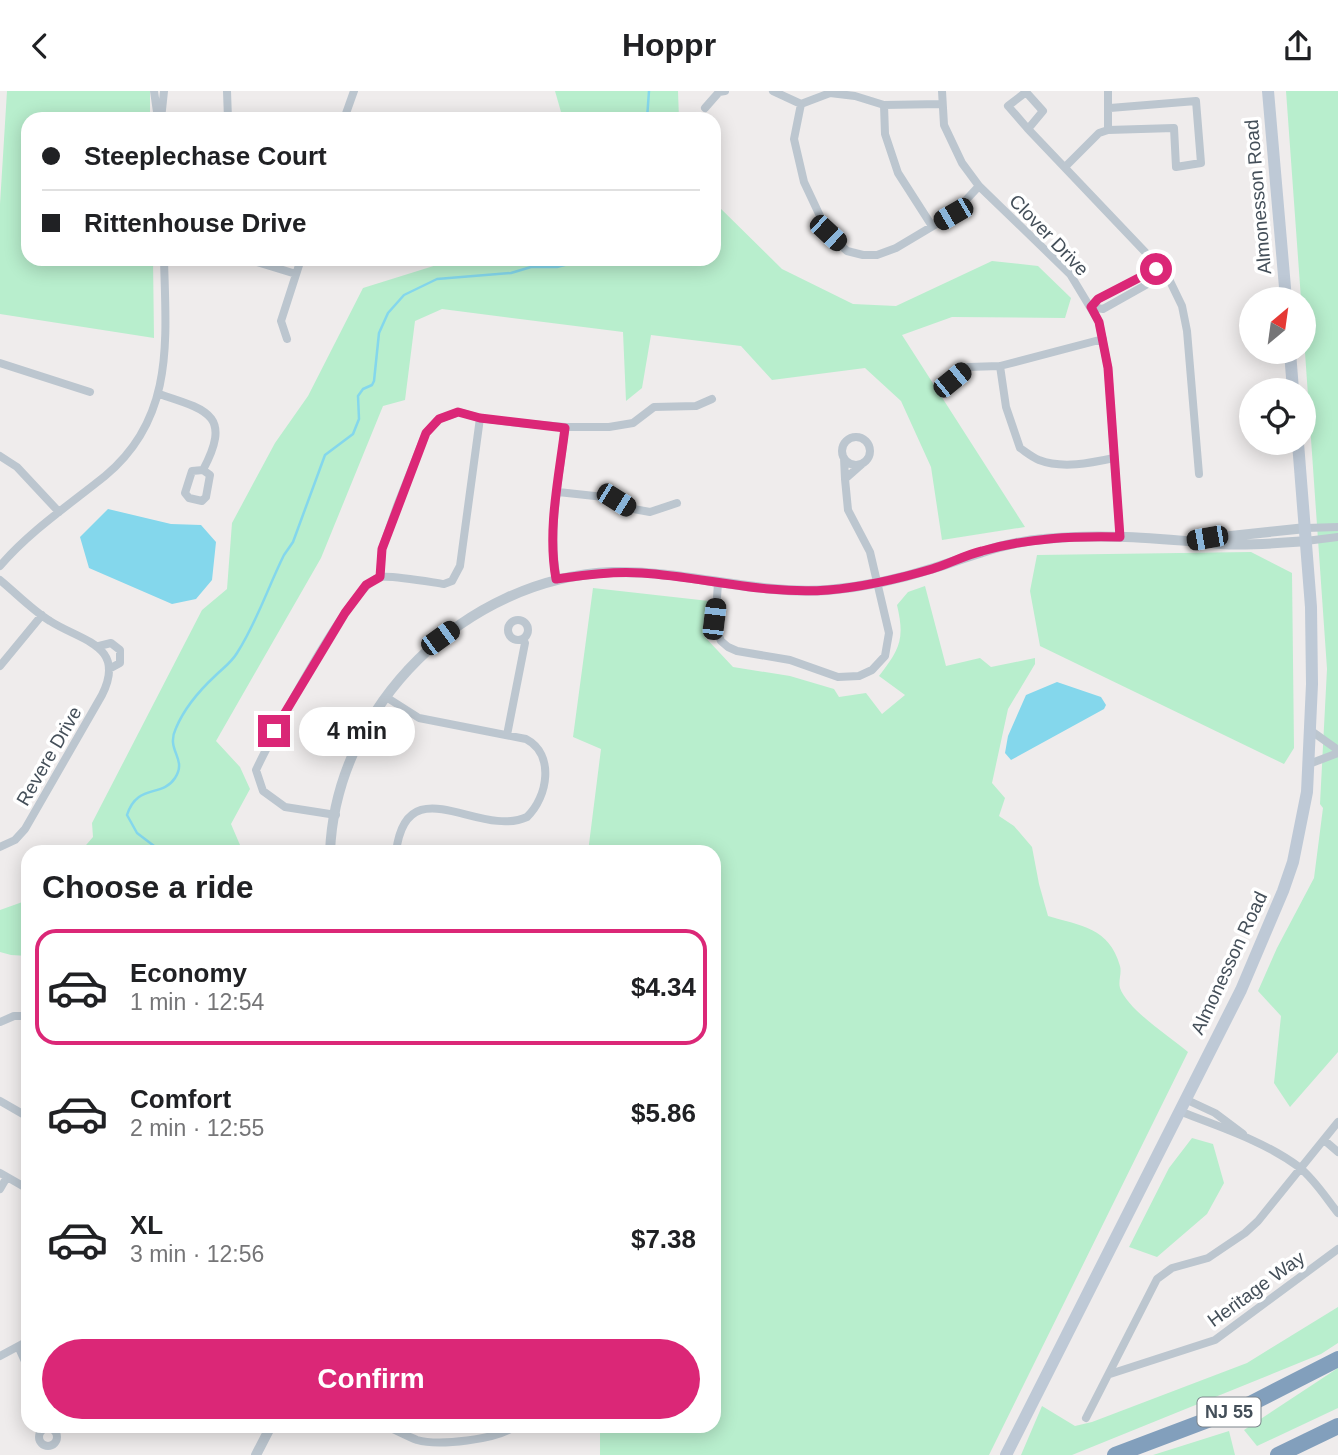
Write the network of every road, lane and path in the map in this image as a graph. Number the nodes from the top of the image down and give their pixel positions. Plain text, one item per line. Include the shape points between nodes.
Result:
1 (154, 91) edge
2 (164, 91) edge
3 (227, 91) edge
4 (354, 91) edge
5 (725, 91) edge
6 (773, 91) edge
7 (942, 91) edge
8 (1108, 91) edge
9 (1268, 91) edge
10 (801, 104) junction
11 (942, 104) junction
12 (884, 105) junction
13 (705, 108) dead end
14 (1110, 108) junction
15 (158, 112) edge
16 (161, 112) edge
17 (228, 112) edge
18 (346, 112) edge
19 (1028, 129) junction
20 (1108, 131) junction
21 (1065, 167) junction
22 (979, 186) junction
23 (932, 226) junction
24 (164, 266) edge
25 (270, 266) edge
26 (299, 266) edge
27 (1163, 269) junction
28 (296, 274) junction
29 (1285, 287) edge
30 (1091, 307) junction
31 (286, 339) dead end
32 (1103, 339) junction
33 (0, 363) edge
34 (1000, 366) junction
35 (952, 380) dead end
36 (90, 392) dead end
37 (159, 394) junction
38 (712, 399) dead end
39 (480, 418) junction
40 (565, 428) junction
41 (844, 455) junction
42 (1299, 455) edge
43 (0, 456) edge
44 (1114, 458) junction
45 (862, 464) junction
46 (203, 470) dead end
47 (1199, 474) dead end
48 (845, 479) junction
49 (558, 492) junction
50 (677, 503) dead end
51 (59, 512) junction
52 (1338, 527) edge
53 (1306, 534) junction
54 (1120, 537) junction
55 (1338, 537) edge
56 (0, 566) edge
57 (380, 577) junction
58 (556, 579) junction
59 (0, 580) edge
60 (718, 583) junction
61 (879, 583) junction
62 (42, 615) junction
63 (523, 639) dead end
64 (99, 646) junction
65 (0, 666) edge
66 (109, 669) junction
67 (386, 697) junction
68 (1310, 730) junction
69 (507, 735) junction
70 (1338, 752) edge
71 (1308, 764) junction
72 (335, 815) junction
73 (331, 845) edge
74 (398, 845) edge
75 (0, 847) edge
76 (21, 1016) edge
77 (0, 1022) edge
78 (0, 1101) edge
79 (1182, 1105) junction
80 (21, 1113) edge
81 (1338, 1122) edge
82 (1248, 1138) junction
83 (1324, 1140) junction
84 (1338, 1152) edge
85 (1300, 1168) junction
86 (4, 1175) edge
87 (21, 1185) edge
88 (0, 1189) edge
89 (1338, 1213) edge
90 (1338, 1249) edge
91 (19, 1348) joint
92 (21, 1352) edge
93 (0, 1356) edge
94 (1338, 1359) edge
95 (1110, 1374) junction
96 (1086, 1419) dead end
97 (1338, 1426) edge
98 (267, 1433) edge
99 (402, 1433) edge
100 (501, 1433) edge
101 (256, 1455) edge
102 (1006, 1455) edge
103 (1115, 1455) edge
104 (1278, 1455) edge

1 - 15 street
2 - 16 street
3 - 17 street
4 - 18 street
5 - 13 street
6 - 10 street
7 - 11 street, Clover Drive
8 - 14 street
9 - 29 main road, Almonesson Road
10 - 12 street via 830,93
10 - 23 street via 794,139 804,182 828,233 847,251 877,255
11 - 12 street
11 - 22 street, Clover Drive via 952,144
12 - 23 street via 885,134 898,173
14 - 20 street
14 - 20 street via 1196,101 1201,163 1176,167 1174,128
19 - 19 street via 1008,106 1026,92 1043,111
19 - 21 street
20 - 21 street via 1099,133
21 - 27 street
22 - 23 street via 953,214
22 - 30 street, Clover Drive via 1070,274
24 - 37 street via 166,348
25 - 28 street
26 - 28 street
27 - 30 street via 1160,277 1103,309
27 - 47 street via 1182,306 1188,331
28 - 31 street via 281,321
30 - 32 street, Clover Drive
32 - 34 street
32 - 44 street, Clover Drive
33 - 36 street
34 - 35 street via 968,367
34 - 44 street via 1006,407 1020,448 1055,464
37 - 46 street via 205,412 213,422 218,435
37 - 51 street via 144,429 123,459
38 - 40 street via 696,407 654,407 633,423 609,428
39 - 40 street
39 - 57 street via 458,412 439,419 426,433 382,549
39 - 57 street via 460,566 452,581
40 - 49 street
41 - 45 street via 849,463
41 - 45 street via 849,440 862,438 870,453
41 - 48 street
42 - 53 main road, Almonesson Road
43 - 51 street via 17,467
44 - 54 street, Clover Drive
45 - 48 street
48 - 61 street via 849,514 870,552
49 - 50 street via 604,497 650,512
49 - 58 street via 552,556
51 - 56 street via 21,542
52 - 53 street
53 - 54 street via 1240,545
53 - 55 street
53 - 68 main road, Almonesson Road via 1311,607
54 - 61 street via 1013,544
57 - 72 street via 366,585 345,613 274,731 256,770 263,791 285,807
58 - 60 street via 629,572
58 - 67 street via 464,620 411,665
59 - 62 street, Revere Drive
60 - 61 street via 788,591
60 - 61 street via 715,626 729,647 852,678 878,666 888,646
62 - 64 street, Revere Drive
62 - 65 street
63 - 69 street
64 - 66 street
64 - 66 street, Revere Drive via 111,643 120,650 120,663
66 - 75 street, Revere Drive via 102,695 27,826 15,840
67 - 69 street via 419,718
67 - 72 street via 349,764
68 - 70 street
68 - 71 main road, Almonesson Road
69 - 74 street via 530,741 544,758 540,799 531,813 505,822 423,809 402,825
70 - 71 street
71 - 79 main road, Almonesson Road via 1303,819 1283,891 1241,990
72 - 73 street
76 - 77 street
78 - 80 street
79 - 82 street
79 - 82 street via 1215,1113
79 - 102 main road, Almonesson Road
81 - 83 street
82 - 85 street
83 - 84 street
83 - 85 street
85 - 89 street
85 - 95 street via 1245,1233 1208,1258 1172,1268 1157,1279
86 - 87 street
86 - 88 street
90 - 95 street, Heritage Way via 1215,1341
91 - 92 street
91 - 93 street
94 - 103 highway, NJ 55 via 1250,1404
95 - 96 street
97 - 104 highway
98 - 101 street
99 - 100 street via 437,1442

